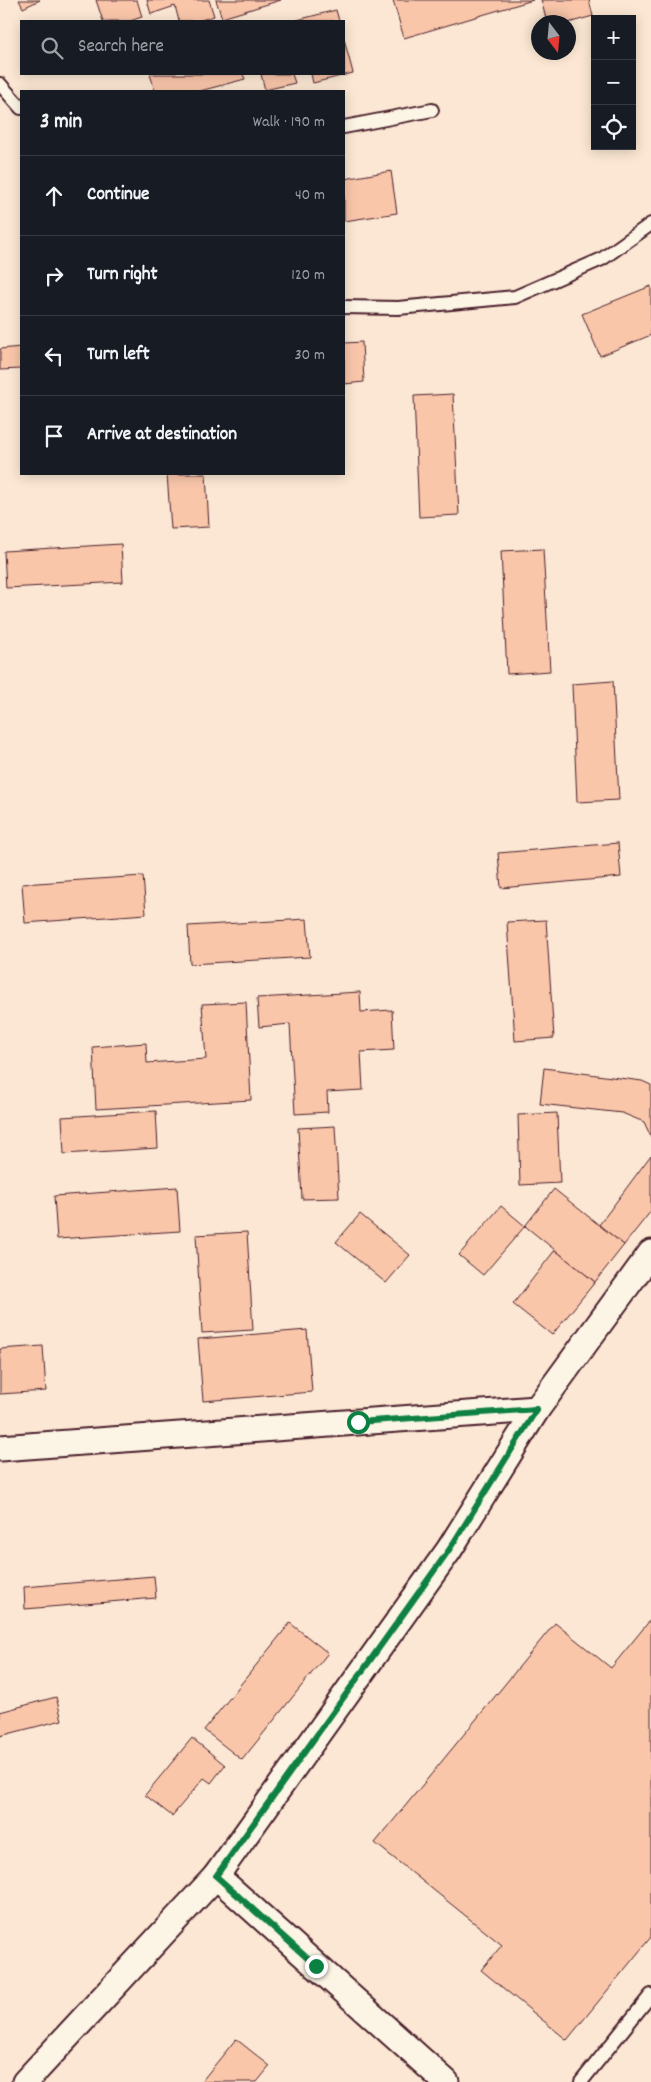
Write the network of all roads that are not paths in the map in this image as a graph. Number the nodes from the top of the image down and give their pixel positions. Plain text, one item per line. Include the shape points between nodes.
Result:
1 (0, 84) edge
2 (20, 107) edge
3 (432, 110) dead end
4 (345, 127) edge
5 (651, 224) edge
6 (345, 307) edge
7 (651, 1253) edge
8 (537, 1409) junction
9 (0, 1448) edge
10 (216, 1876) junction
11 (651, 1995) edge
12 (25, 2082) edge
13 (446, 2082) edge
14 (581, 2082) edge

1 - 2 lane
3 - 4 lane
5 - 6 lane via 602,259 516,297 398,308
7 - 8 street
8 - 9 street
8 - 10 street via 449,1550
10 - 12 street
10 - 13 street
11 - 14 lane

